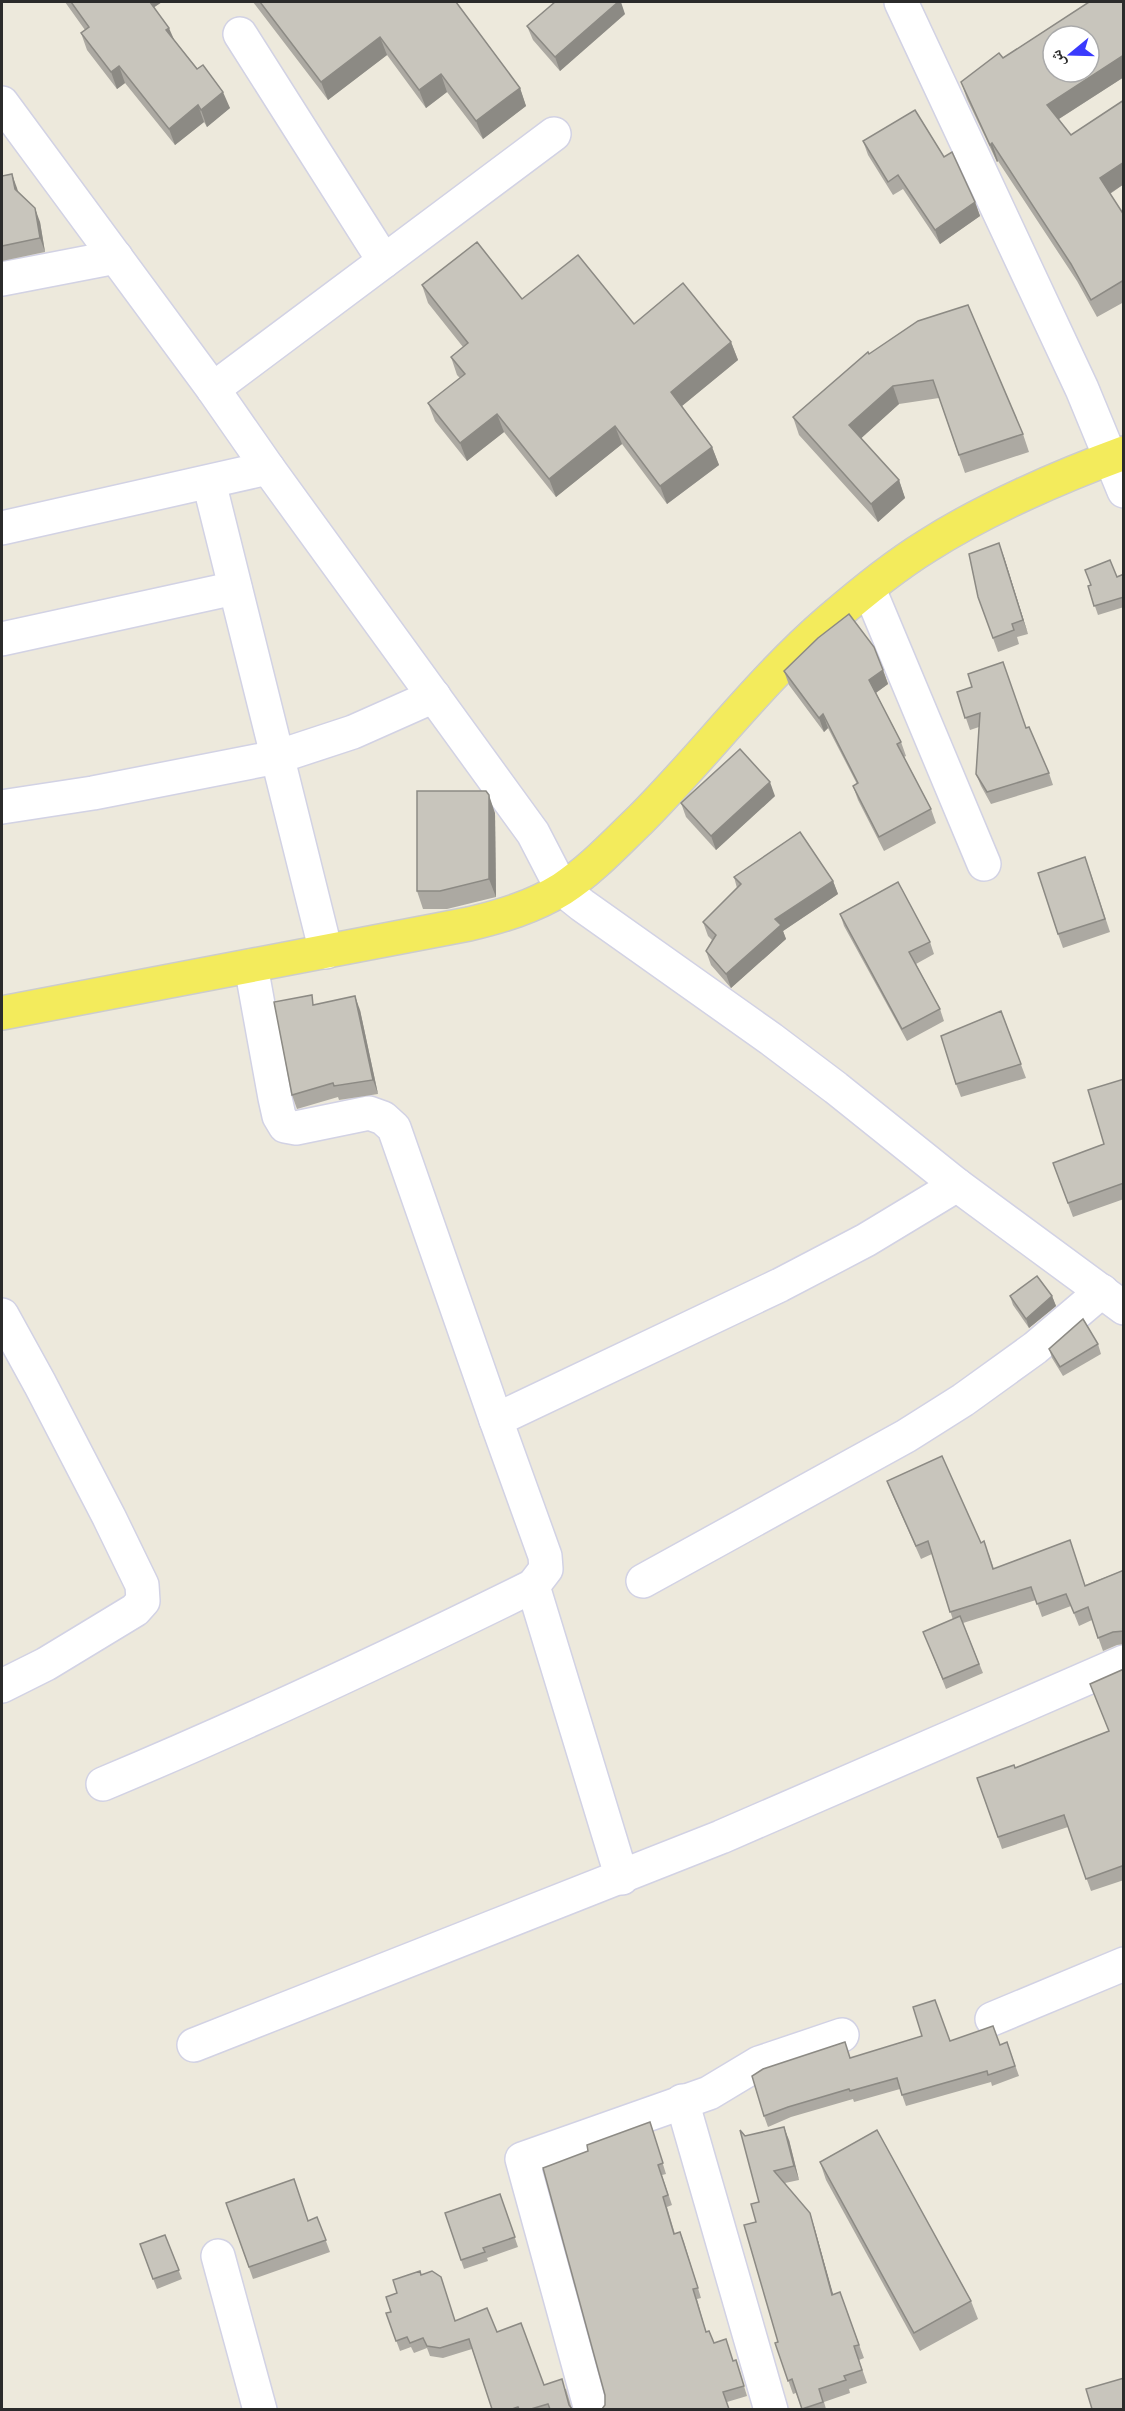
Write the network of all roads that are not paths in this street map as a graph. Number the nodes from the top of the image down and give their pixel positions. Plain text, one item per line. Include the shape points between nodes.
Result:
1 (901, 2) edge
2 (240, 34) dead end
3 (2, 103) edge
4 (555, 134) dead end
5 (116, 257) junction
6 (384, 261) junction
7 (2, 279) edge
8 (213, 389) junction
9 (1117, 455) edge
10 (268, 468) junction
11 (209, 482) junction
12 (1124, 491) edge
13 (2, 528) edge
14 (235, 588) junction
15 (869, 589) junction
16 (2, 639) edge
17 (434, 696) junction
18 (277, 757) junction
19 (2, 807) edge
20 (984, 864) dead end
21 (562, 889) junction
22 (326, 952) junction
23 (251, 966) junction
24 (2, 1013) edge
25 (957, 1185) junction
26 (1113, 1300) edge
27 (2, 1315) edge
28 (496, 1420) junction
29 (643, 1581) dead end
30 (533, 1586) junction
31 (1124, 1662) edge
32 (2, 1686) edge
33 (103, 1784) dead end
34 (622, 1878) junction
35 (1124, 1964) edge
36 (992, 2019) dead end
37 (842, 2035) dead end
38 (194, 2045) dead end
39 (682, 2101) junction
40 (218, 2256) dead end
41 (260, 2409) edge
42 (591, 2409) edge
43 (771, 2409) edge

1 - 9 street via 1082,389
2 - 6 street
3 - 5 street
4 - 6 street
5 - 7 street
5 - 8 street
6 - 8 street
8 - 10 street
9 - 12 street
9 - 15 main road via 957,528
10 - 11 street
10 - 17 street
11 - 13 street
11 - 14 street
14 - 16 street
14 - 18 street
15 - 20 street
15 - 21 main road via 790,657 651,809
17 - 18 street via 354,732
17 - 21 street via 533,833
18 - 19 street
18 - 22 street
21 - 22 main road via 497,918
21 - 25 street via 836,1088
22 - 23 main road
23 - 24 main road
23 - 28 street via 275,1098 285,1126 296,1128 369,1113 394,1128
25 - 26 street
25 - 28 street via 866,1240 780,1285
26 - 29 street via 906,1436
27 - 32 street via 109,1517 142,1585 143,1601 135,1610 46,1664
28 - 30 street via 545,1556 546,1569
30 - 33 street via 354,1674
30 - 34 street
31 - 34 street
34 - 38 street
35 - 36 street
37 - 39 street via 759,2063 709,2093
39 - 42 street via 522,2159
39 - 43 street
40 - 41 street

